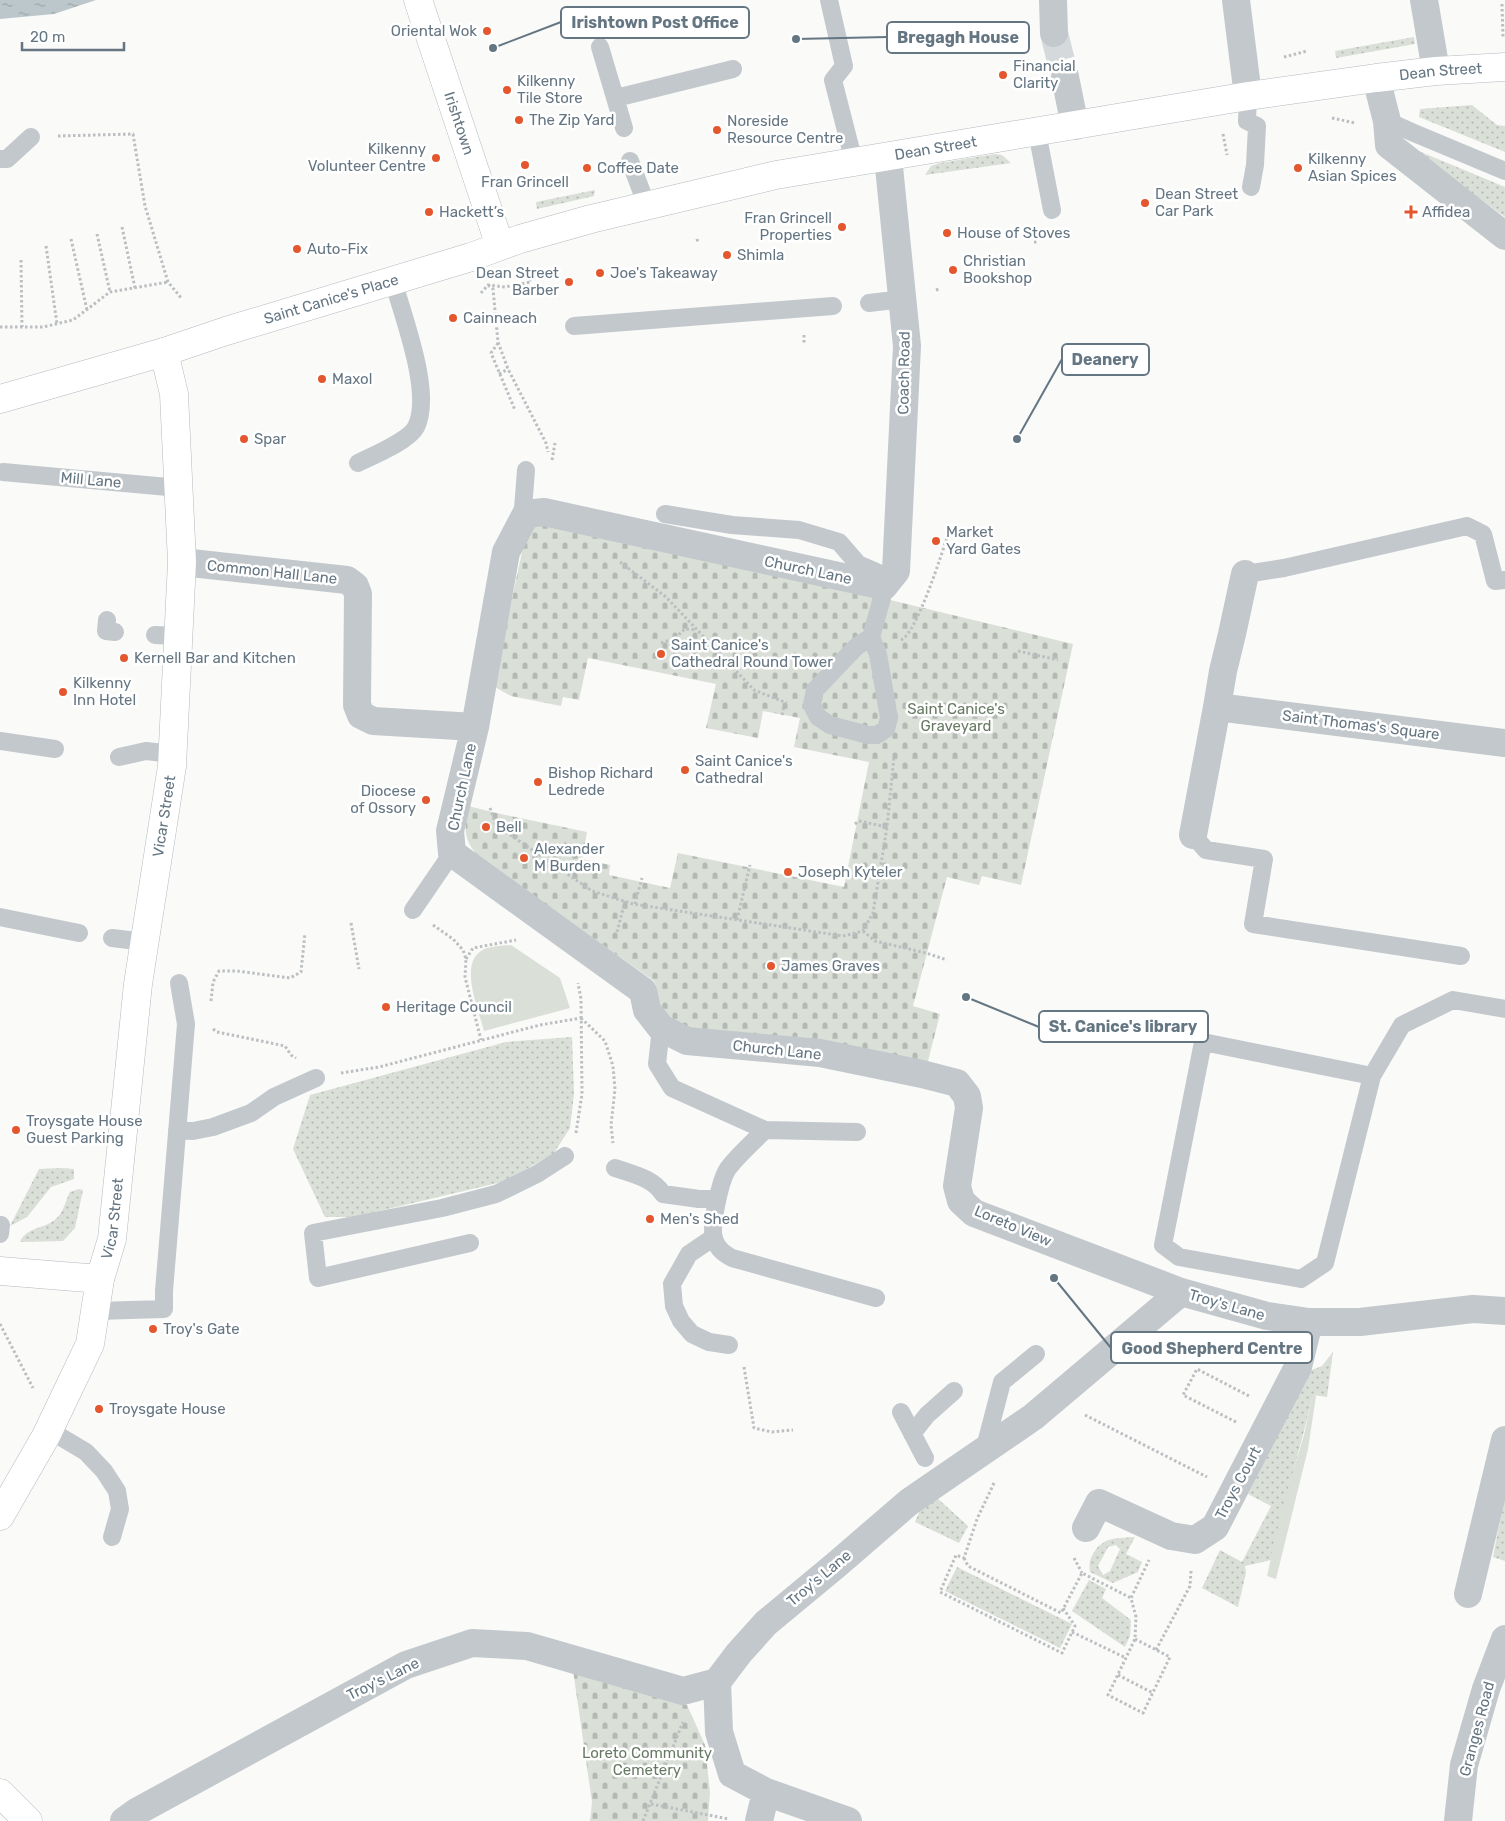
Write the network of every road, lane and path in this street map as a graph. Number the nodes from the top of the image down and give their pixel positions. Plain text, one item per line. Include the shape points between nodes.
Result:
1 (418, 0) edge
2 (829, 0) edge
3 (1053, 0) edge
4 (1236, 0) edge
5 (1424, 0) edge
6 (1502, 4) dead end
7 (1054, 34) tunnel mouth
8 (600, 47) dead end
9 (1504, 54) edge
10 (733, 69) dead end
11 (1436, 71) junction
12 (1065, 77) tunnel mouth
13 (1376, 78) junction
14 (1248, 96) junction
15 (616, 98) junction
16 (1326, 116) dead end
17 (1387, 120) junction
18 (1355, 123) dead end
19 (1075, 126) junction
20 (624, 128) dead end
21 (1037, 132) junction
22 (31, 136) joint
23 (888, 157) junction
24 (0, 159) edge
25 (630, 161) dead end
26 (854, 162) junction
27 (1505, 171) edge
28 (1251, 187) dead end
29 (648, 206) junction
30 (1052, 210) dead end
31 (122, 227) dead end
32 (97, 234) dead end
33 (1505, 236) edge
34 (1037, 238) dead end
35 (71, 239) dead end
36 (697, 239) dead end
37 (1034, 242) dead end
38 (698, 244) dead end
39 (46, 246) dead end
40 (500, 246) junction
41 (21, 260) dead end
42 (529, 274) dead end
43 (393, 280) junction
44 (481, 281) dead end
45 (168, 282) junction
46 (488, 285) junction
47 (136, 288) junction
48 (110, 292) junction
49 (481, 293) dead end
50 (182, 299) dead end
51 (903, 299) junction
52 (869, 303) dead end
53 (833, 306) dead end
54 (87, 310) junction
55 (58, 324) junction
56 (574, 326) dead end
57 (0, 327) edge
58 (22, 327) junction
59 (498, 342) junction
60 (164, 352) junction
61 (508, 369) junction
62 (500, 375) junction
63 (0, 399) edge
64 (516, 410) dead end
65 (556, 444) dead end
66 (358, 463) dead end
67 (526, 470) dead end
68 (2, 472) dead end
69 (179, 488) junction
70 (526, 514) junction
71 (665, 514) dead end
72 (948, 535) dead end
73 (614, 557) dead end
74 (182, 562) junction
75 (1245, 574) joint
76 (1505, 580) edge
77 (887, 582) junction
78 (697, 630) junction
79 (872, 637) junction
80 (661, 643) dead end
81 (1018, 651) dead end
82 (878, 654) junction
83 (1058, 660) dead end
84 (784, 702) junction
85 (812, 705) junction
86 (1217, 707) junction
87 (782, 716) dead end
88 (475, 727) junction
89 (886, 729) junction
90 (0, 740) edge
91 (1505, 743) edge
92 (55, 749) dead end
93 (173, 754) junction
94 (119, 757) dead end
95 (488, 802) dead end
96 (857, 821) dead end
97 (887, 827) junction
98 (1192, 835) joint
99 (452, 853) junction
100 (750, 865) dead end
101 (642, 878) dead end
102 (625, 901) junction
103 (635, 904) junction
104 (413, 910) dead end
105 (0, 917) edge
106 (737, 920) junction
107 (351, 923) dead end
108 (435, 927) dead end
109 (864, 931) junction
110 (79, 933) dead end
111 (305, 933) dead end
112 (112, 938) dead end
113 (615, 938) dead end
114 (519, 939) dead end
115 (144, 942) junction
116 (1461, 956) dead end
117 (466, 959) junction
118 (947, 960) dead end
119 (360, 969) dead end
120 (576, 975) dead end
121 (179, 983) dead end
122 (210, 1009) dead end
123 (1505, 1009) edge
124 (581, 1018) junction
125 (208, 1027) dead end
126 (660, 1028) junction
127 (481, 1040) junction
128 (1372, 1076) junction
129 (316, 1078) junction
130 (957, 1083) joint
131 (177, 1130) junction
132 (765, 1130) junction
133 (858, 1132) dead end
134 (565, 1156) joint
135 (615, 1168) joint
136 (717, 1199) junction
137 (714, 1237) junction
138 (470, 1243) dead end
139 (0, 1271) edge
140 (100, 1279) junction
141 (1181, 1292) junction
142 (876, 1298) dead end
143 (96, 1311) junction
144 (1505, 1311) edge
145 (1309, 1322) junction
146 (0, 1324) edge
147 (729, 1345) joint
148 (1036, 1354) dead end
149 (34, 1391) dead end
150 (954, 1391) dead end
151 (901, 1412) dead end
152 (1078, 1417) dead end
153 (1258, 1419) junction
154 (49, 1430) junction
155 (793, 1430) dead end
156 (912, 1434) junction
157 (1505, 1440) edge
158 (984, 1451) junction
159 (925, 1458) dead end
160 (998, 1476) dead end
161 (1234, 1491) junction
162 (0, 1516) edge
163 (1086, 1528) dead end
164 (1164, 1533) junction
165 (112, 1537) dead end
166 (1195, 1540) junction
167 (1072, 1554) dead end
168 (964, 1558) junction
169 (1082, 1573) junction
170 (1468, 1594) dead end
171 (1131, 1598) junction
172 (1063, 1608) junction
173 (1072, 1632) junction
174 (1135, 1639) junction
175 (1505, 1639) edge
176 (1156, 1650) junction
177 (1126, 1658) junction
178 (1118, 1675) junction
179 (717, 1682) junction
180 (1153, 1693) junction
181 (683, 1722) dead end
182 (766, 1792) junction
183 (0, 1793) edge
184 (651, 1804) junction
185 (746, 1820) edge
186 (28, 1821) edge
187 (124, 1821) edge
188 (643, 1821) edge
189 (848, 1821) edge
190 (1458, 1821) edge

1 - 40 main road, Irishtown
2 - 26 lane via 844,66 833,80
3 - 7 street
4 - 14 street
5 - 11 street
6 - 9 path
8 - 15 lane
9 - 11 main road, Dean Street
10 - 15 lane
11 - 13 main road, Dean Street
12 - 19 street
13 - 14 main road, Dean Street
13 - 17 street, Dean Street
14 - 19 main road, Dean Street
14 - 28 lane via 1247,121 1256,126
15 - 20 lane
16 - 18 path
17 - 27 lane
17 - 33 street, Dean Street via 1389,145
19 - 21 main road, Dean Street
21 - 23 main road, Dean Street
21 - 30 lane
22 - 24 lane via 7,159
22 - 45 path via 133,134 145,206
23 - 26 main road, Dean Street
23 - 51 street, Coach Road
25 - 29 lane
26 - 29 main road, Dean Street via 776,175
29 - 40 main road, Dean Street
31 - 47 path
32 - 48 path
34 - 37 path
35 - 54 path
36 - 38 path
39 - 55 path
40 - 43 main road, Saint Canice's Place
41 - 58 path
42 - 46 path via 532,282 505,287
43 - 60 main road, Saint Canice's Place
43 - 66 lane via 420,376 421,407 416,428 391,448
44 - 46 path
45 - 47 path
45 - 50 path
46 - 49 path
46 - 59 path via 493,289 494,331
47 - 48 path
48 - 54 path
51 - 52 lane
51 - 77 street, Coach Road via 907,356 896,571
53 - 56 lane
54 - 55 path via 73,320
55 - 58 path
57 - 58 path
59 - 61 path
59 - 62 path via 491,353
60 - 63 main road, Saint Canice's Place
60 - 69 main road, Vicar Street via 174,394
61 - 62 path
61 - 65 path via 546,443 550,466
62 - 64 path
67 - 70 lane via 523,509
68 - 69 lane, Mill Lane
69 - 74 main road, Vicar Street
70 - 77 street, Church Lane via 544,512
70 - 88 street, Church Lane via 506,552
71 - 77 lane via 732,525 799,530 839,542 858,564
72 - 82 path via 922,608 906,638
73 - 78 path via 666,597
74 - 88 street, Common Hall Lane via 347,580 355,586 358,594 356,689 357,705 362,715 373,722
74 - 93 main road, Vicar Street via 167,636
75 - 76 lane via 1467,526 1483,534 1495,581
75 - 86 street
77 - 79 lane
78 - 80 path via 685,629 674,639
78 - 84 path via 754,690
79 - 82 lane
79 - 85 lane via 856,647 815,690
81 - 83 path
82 - 89 lane via 889,718
84 - 85 path
84 - 87 path
85 - 89 lane via 818,717 830,724 877,736
86 - 91 street, Saint Thomas's Square
86 - 98 street
88 - 99 street, Church Lane via 450,831
89 - 97 path via 894,751
90 - 92 lane
93 - 94 lane via 146,750
93 - 115 main road, Vicar Street
95 - 102 path via 496,825 592,891
96 - 97 path
97 - 109 path via 873,913
98 - 116 lane via 1206,850 1264,859 1253,924
99 - 104 lane
99 - 126 street, Church Lane via 642,991 647,1010
100 - 106 path
101 - 103 path
102 - 103 path
102 - 113 path
103 - 106 path
105 - 110 lane
106 - 109 path via 843,936
107 - 119 path
108 - 117 path via 453,939
109 - 118 path via 875,941
111 - 122 path via 301,972 290,978 219,971 213,982
112 - 115 lane
114 - 117 path via 473,948
115 - 140 main road, Vicar Street via 112,1239
117 - 127 path via 466,977
120 - 124 path
121 - 131 lane via 186,1024
123 - 128 lane via 1453,1000 1402,1025
124 - 127 path
124 - 134 path via 582,1094 576,1137
124 - 135 path via 605,1041 613,1066 615,1089 611,1125
125 - 129 path via 217,1032 284,1046
126 - 130 street, Church Lane via 686,1041 820,1053
126 - 132 lane via 657,1064 672,1088
127 - 129 path via 379,1067
128 - 128 lane via 1325,1263 1301,1280 1179,1257 1164,1245 1203,1042
129 - 131 lane via 274,1097 251,1113 213,1128
130 - 141 street, Loreto View via 967,1096 969,1108 956,1186 961,1201 974,1213
131 - 143 lane via 164,1310
132 - 133 lane
132 - 136 lane via 727,1170
134 - 138 lane via 496,1194 313,1233 318,1278
135 - 136 lane via 658,1186 663,1194
136 - 137 lane
137 - 142 lane via 720,1251 732,1258
137 - 147 lane via 689,1254 672,1284 674,1306 692,1334 709,1342
139 - 140 main road
140 - 143 main road
141 - 145 street, Troy's Lane via 1267,1316
141 - 158 street, Troy's Lane via 1033,1418
143 - 154 main road via 90,1344
144 - 145 street, Troy's Lane via 1473,1309 1360,1322
145 - 153 street, Troys Court via 1298,1367
146 - 149 path
147 - 155 path via 742,1354 754,1428 772,1432
148 - 158 lane via 1002,1382
150 - 156 lane via 927,1415
151 - 156 lane
152 - 161 path via 1084,1414
153 - 153 path via 1241,1425 1183,1395 1197,1369 1255,1400
153 - 161 street, Troys Court
154 - 162 main road
154 - 165 lane via 86,1452 117,1491 120,1508
156 - 159 lane
157 - 170 street
158 - 179 street, Troy's Lane via 908,1502 766,1623
160 - 168 path via 977,1519
161 - 166 street, Troys Court via 1215,1528
163 - 164 street via 1099,1503
164 - 166 street
164 - 171 path
166 - 176 path via 1190,1586
167 - 169 path
168 - 172 path via 968,1566 1061,1613
168 - 173 path via 956,1555 940,1592 1062,1653
169 - 171 path
169 - 172 path
171 - 174 path via 1136,1617
172 - 173 path via 1075,1626
173 - 177 path
174 - 176 path
174 - 177 path
175 - 190 street, Granges Road via 1486,1689 1464,1765
176 - 180 path via 1170,1657
177 - 178 path
178 - 180 path
178 - 180 path via 1108,1695 1143,1713
179 - 182 street via 719,1732 732,1774
179 - 187 street, Troy's Lane via 683,1691 528,1646 472,1643 406,1664
181 - 184 path
182 - 185 street
182 - 189 street
183 - 186 main road
184 - 185 path
184 - 188 path

